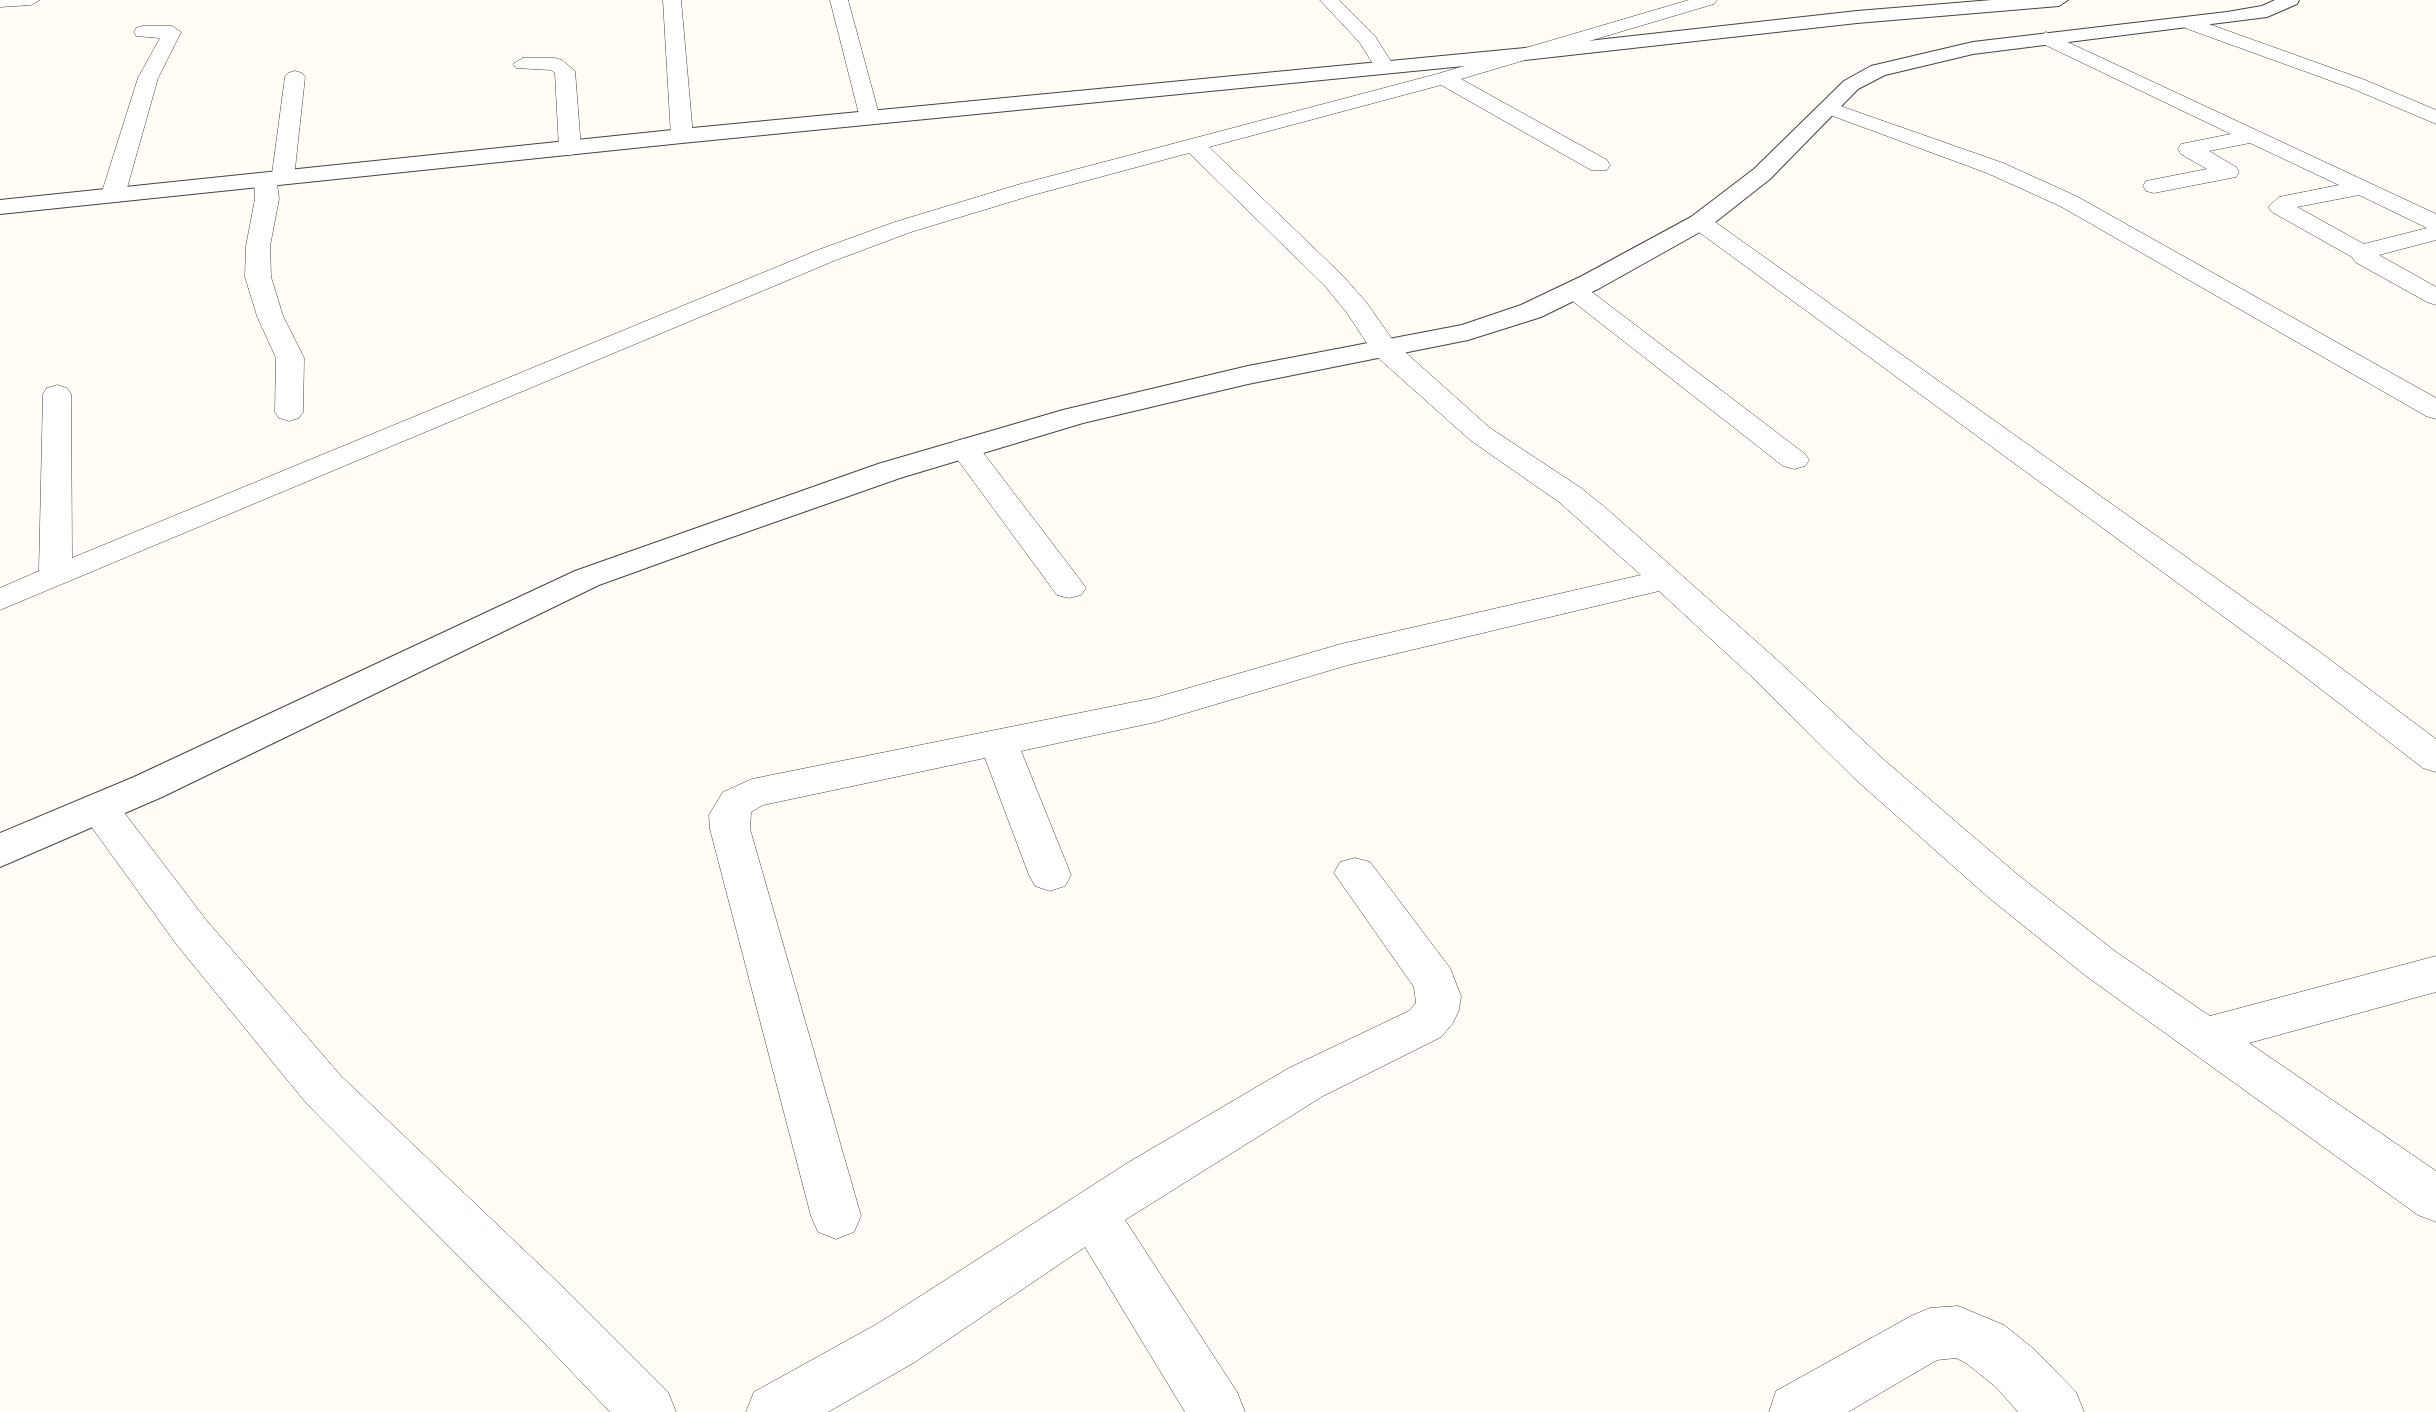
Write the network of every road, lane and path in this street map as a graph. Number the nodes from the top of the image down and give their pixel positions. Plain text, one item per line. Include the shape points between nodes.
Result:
1 (32, 0) edge
2 (672, 0) edge
3 (839, 0) edge
4 (1329, 0) edge
5 (1708, 0) edge
6 (2059, 0) edge
7 (2290, 0) edge
8 (0, 2) edge
9 (2192, 24) junction
10 (143, 32) dead end
11 (2046, 38) junction
12 (1525, 54) junction
13 (523, 64) dead end
14 (1385, 68) junction
15 (295, 77) dead end
16 (1444, 78) junction
17 (1829, 108) junction
18 (870, 118) junction
19 (2436, 118) edge
20 (682, 136) junction
21 (2253, 136) junction
22 (1194, 145) junction
23 (570, 148) junction
24 (1599, 165) dead end
25 (274, 178) junction
26 (2154, 186) dead end
27 (2361, 188) junction
28 (113, 195) junction
29 (0, 207) edge
30 (1700, 222) junction
31 (2436, 223) edge
32 (2436, 233) edge
33 (2364, 254) junction
34 (1575, 291) junction
35 (2436, 297) edge
36 (1385, 349) junction
37 (57, 394) dead end
38 (2436, 410) edge
39 (289, 412) dead end
40 (964, 448) junction
41 (1794, 460) dead end
42 (56, 577) junction
43 (1666, 579) junction
44 (1069, 588) dead end
45 (0, 600) edge
46 (999, 744) junction
47 (2436, 759) edge
48 (99, 808) junction
49 (0, 851) edge
50 (1355, 873) dead end
51 (1050, 875) dead end
52 (2436, 974) edge
53 (2204, 1036) junction
54 (2436, 1199) edge
55 (1092, 1213) junction
56 (836, 1216) dead end
57 (1796, 1411) edge
58 (649, 1412) edge
59 (774, 1412) edge
60 (1217, 1412) edge
61 (2056, 1412) edge

1 - 8 street
2 - 20 street
3 - 18 street
4 - 14 street via 1368,40
5 - 12 street
6 - 12 street
7 - 9 street via 2267,11
9 - 11 street
9 - 19 street via 2333,74
10 - 28 street via 172,32 148,78
11 - 17 street via 1934,55 1878,70 1851,85
11 - 21 street
12 - 14 street
12 - 16 street
13 - 23 street via 555,64 565,71
14 - 18 street
15 - 25 street
16 - 22 street
16 - 24 street
17 - 30 street via 1762,174
17 - 38 street via 1995,168 2068,201
18 - 20 street
20 - 23 street
21 - 26 street via 2189,149 2228,172
21 - 27 street
22 - 36 street via 1334,281
22 - 42 street via 1025,190 849,246
23 - 25 street
25 - 28 street
25 - 39 street via 258,246 258,277 290,358
27 - 31 street
27 - 33 street via 2280,207
28 - 29 street
30 - 34 street
30 - 47 street
32 - 33 street
33 - 35 street
34 - 36 street via 1502,323
34 - 41 street
36 - 40 street via 1248,375 1074,416
36 - 43 street via 1480,434 1570,495
37 - 42 street
40 - 44 street
40 - 48 street via 587,578
42 - 45 street
43 - 46 street via 1341,655 1156,710
43 - 53 street via 1869,769 2003,886 2101,964
46 - 51 street
46 - 56 street via 752,793 737,802 729,815
48 - 49 street
48 - 58 street via 192,933 324,1090
50 - 55 street via 1434,981 1437,1010 1425,1024 1306,1082
52 - 53 street
53 - 54 street
55 - 59 street via 896,1343
55 - 60 street
57 - 61 street via 1930,1334 1958,1332 1985,1344 2016,1369

